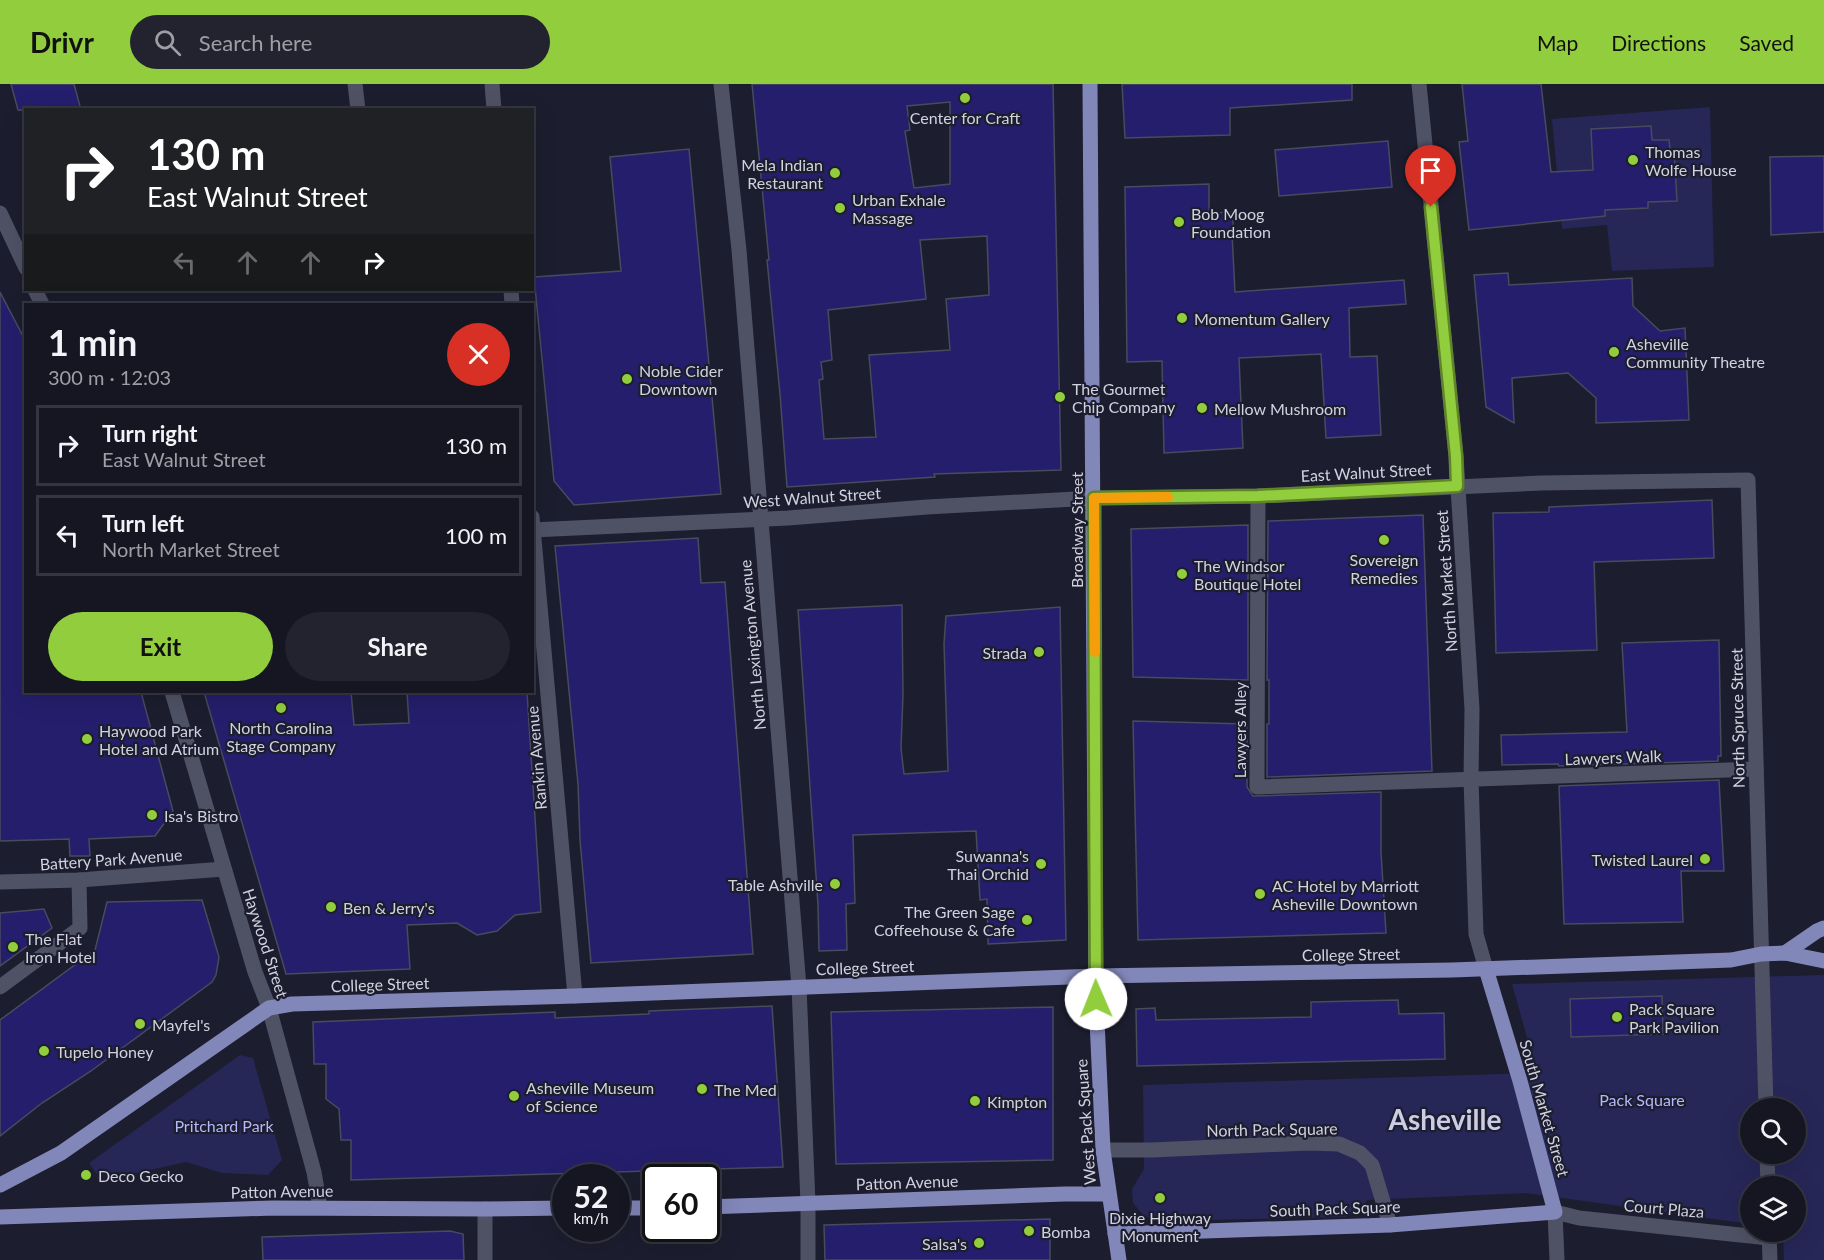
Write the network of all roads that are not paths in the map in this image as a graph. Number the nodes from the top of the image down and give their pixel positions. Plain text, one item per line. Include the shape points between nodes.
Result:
1 (355, 84) edge
2 (492, 84) edge
3 (721, 84) edge
4 (1090, 84) edge
5 (1419, 84) edge
6 (358, 108) edge
7 (494, 108) edge
8 (0, 213) edge
9 (21, 245) edge
10 (1748, 480) joint
11 (1457, 486) junction
12 (1258, 496) junction
13 (1094, 498) junction
14 (759, 519) junction
15 (534, 526) edge
16 (534, 537) edge
17 (172, 693) edge
18 (1756, 769) junction
19 (1471, 779) junction
20 (224, 869) junction
21 (79, 880) junction
22 (0, 882) edge
23 (1824, 928) edge
24 (1761, 954) junction
25 (1785, 954) junction
26 (1824, 962) edge
27 (1486, 969) junction
28 (1096, 976) junction
29 (0, 987) edge
30 (799, 987) junction
31 (575, 996) junction
32 (269, 1008) junction
33 (1766, 1098) edge
34 (1103, 1150) junction
35 (0, 1185) edge
36 (1108, 1194) junction
37 (808, 1203) junction
38 (720, 1206) edge
39 (320, 1207) junction
40 (552, 1208) edge
41 (485, 1209) junction
42 (1555, 1212) junction
43 (0, 1217) edge
44 (1390, 1225) junction
45 (1740, 1232) edge
46 (1116, 1234) junction
47 (1769, 1242) edge
48 (485, 1260) edge
49 (808, 1260) edge
50 (1119, 1260) edge
51 (1557, 1260) edge
52 (1770, 1260) edge

1 - 6 street
2 - 7 street
3 - 14 street, North Lexington Avenue via 739,250
4 - 13 main road, Broadway Street
5 - 11 street, North Market Street
8 - 9 street
10 - 11 street, East Walnut Street
10 - 18 street, North Spruce Street
11 - 12 street, East Walnut Street
11 - 19 street, North Market Street via 1472,709
12 - 13 street, East Walnut Street
12 - 19 street, Lawyers Alley via 1257,787
13 - 14 street, West Walnut Street
13 - 28 main road, Broadway Street
14 - 15 street, West Walnut Street
14 - 30 street, North Lexington Avenue
16 - 31 street, Rankin Avenue
17 - 20 street, Haywood Street
18 - 19 street, Lawyers Walk
18 - 24 street, North Spruce Street
19 - 27 street, North Market Street via 1476,934
20 - 21 street, Battery Park Avenue
20 - 32 street, Haywood Street
21 - 22 street, Battery Park Avenue
21 - 29 street via 80,928
23 - 25 main road
24 - 25 main road, College Street
24 - 27 main road, College Street via 1731,960
24 - 33 street, North Spruce Street
25 - 26 main road, College Street
27 - 28 main road, College Street
27 - 42 main road, South Market Street
28 - 30 main road, College Street
28 - 34 main road, West Pack Square
30 - 31 main road, College Street
30 - 37 street, North Lexington Avenue
31 - 32 main road, College Street via 292,1004
32 - 35 main road, College Street via 61,1153
32 - 39 street, Haywood Street
34 - 36 main road, West Pack Square
34 - 44 street, North Pack Square via 1339,1144 1360,1153 1372,1165
36 - 37 main road, Patton Avenue
36 - 46 main road, West Pack Square
37 - 38 main road, Patton Avenue
37 - 49 street, North Lexington Avenue
39 - 41 main road, Patton Avenue
39 - 43 main road, Patton Avenue
40 - 41 main road, Patton Avenue
41 - 48 street
42 - 44 main road, South Pack Square
42 - 45 street, Court Plaza via 1579,1218
42 - 51 street, South Market Street
44 - 46 main road, South Pack Square
46 - 50 main road, West Pack Square
47 - 52 street

